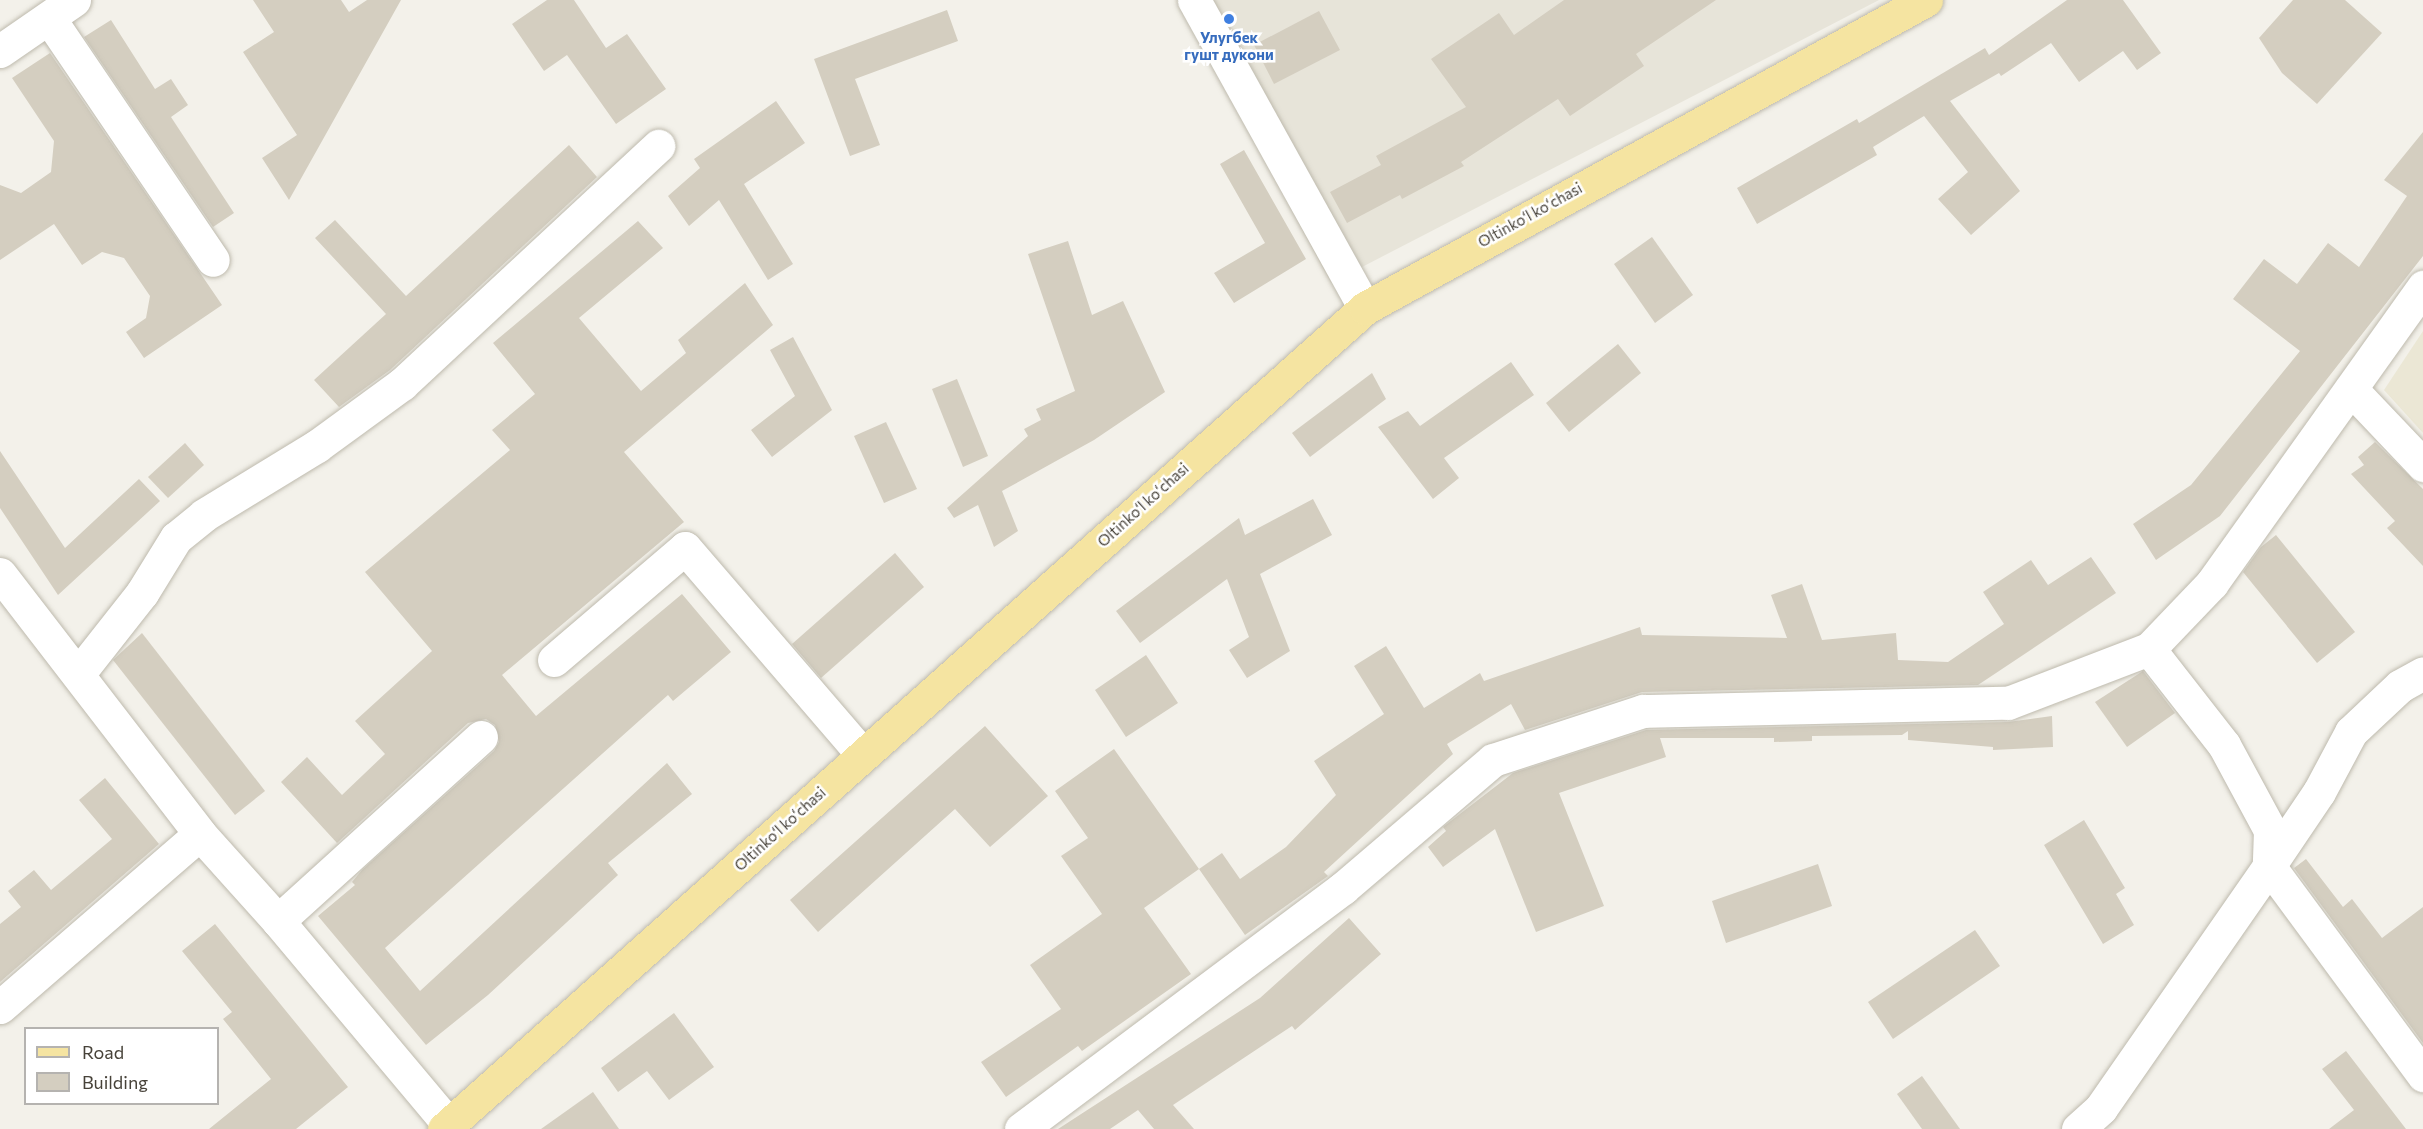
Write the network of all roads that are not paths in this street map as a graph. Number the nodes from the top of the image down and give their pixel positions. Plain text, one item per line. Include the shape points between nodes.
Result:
1 (1194, 0) edge
2 (1926, 0) edge
3 (62, 9) edge
4 (0, 51) edge
5 (658, 146) dead end
6 (213, 260) dead end
7 (2423, 287) edge
8 (1365, 308) junction
9 (2350, 389) junction
10 (2423, 465) edge
11 (0, 574) edge
12 (2149, 649) junction
13 (554, 660) dead end
14 (79, 673) junction
15 (2423, 673) edge
16 (481, 737) dead end
17 (863, 755) junction
18 (200, 834) junction
19 (2269, 866) junction
20 (279, 921) junction
21 (0, 1007) edge
22 (2423, 1074) edge
23 (446, 1127) edge
24 (1021, 1129) edge
25 (2078, 1129) edge

1 - 8 street
2 - 8 main road, Oltinkoʻl koʻchasi via 1615,167
3 - 4 street
3 - 6 street
5 - 14 street via 402,384 317,446 204,515 176,538 142,593
7 - 9 street
8 - 17 main road, Oltinkoʻl koʻchasi
9 - 10 street
9 - 12 street via 2212,583
11 - 14 street
12 - 19 street via 2224,745 2270,830
12 - 24 street via 2008,703 1643,711 1493,760 1343,888
13 - 17 street via 685,548
14 - 18 street
15 - 19 street via 2400,686 2351,732 2319,792
16 - 20 street
17 - 23 main road, Oltinkoʻl koʻchasi
18 - 20 street
18 - 21 street
19 - 22 street
19 - 25 street via 2101,1108
20 - 23 street

